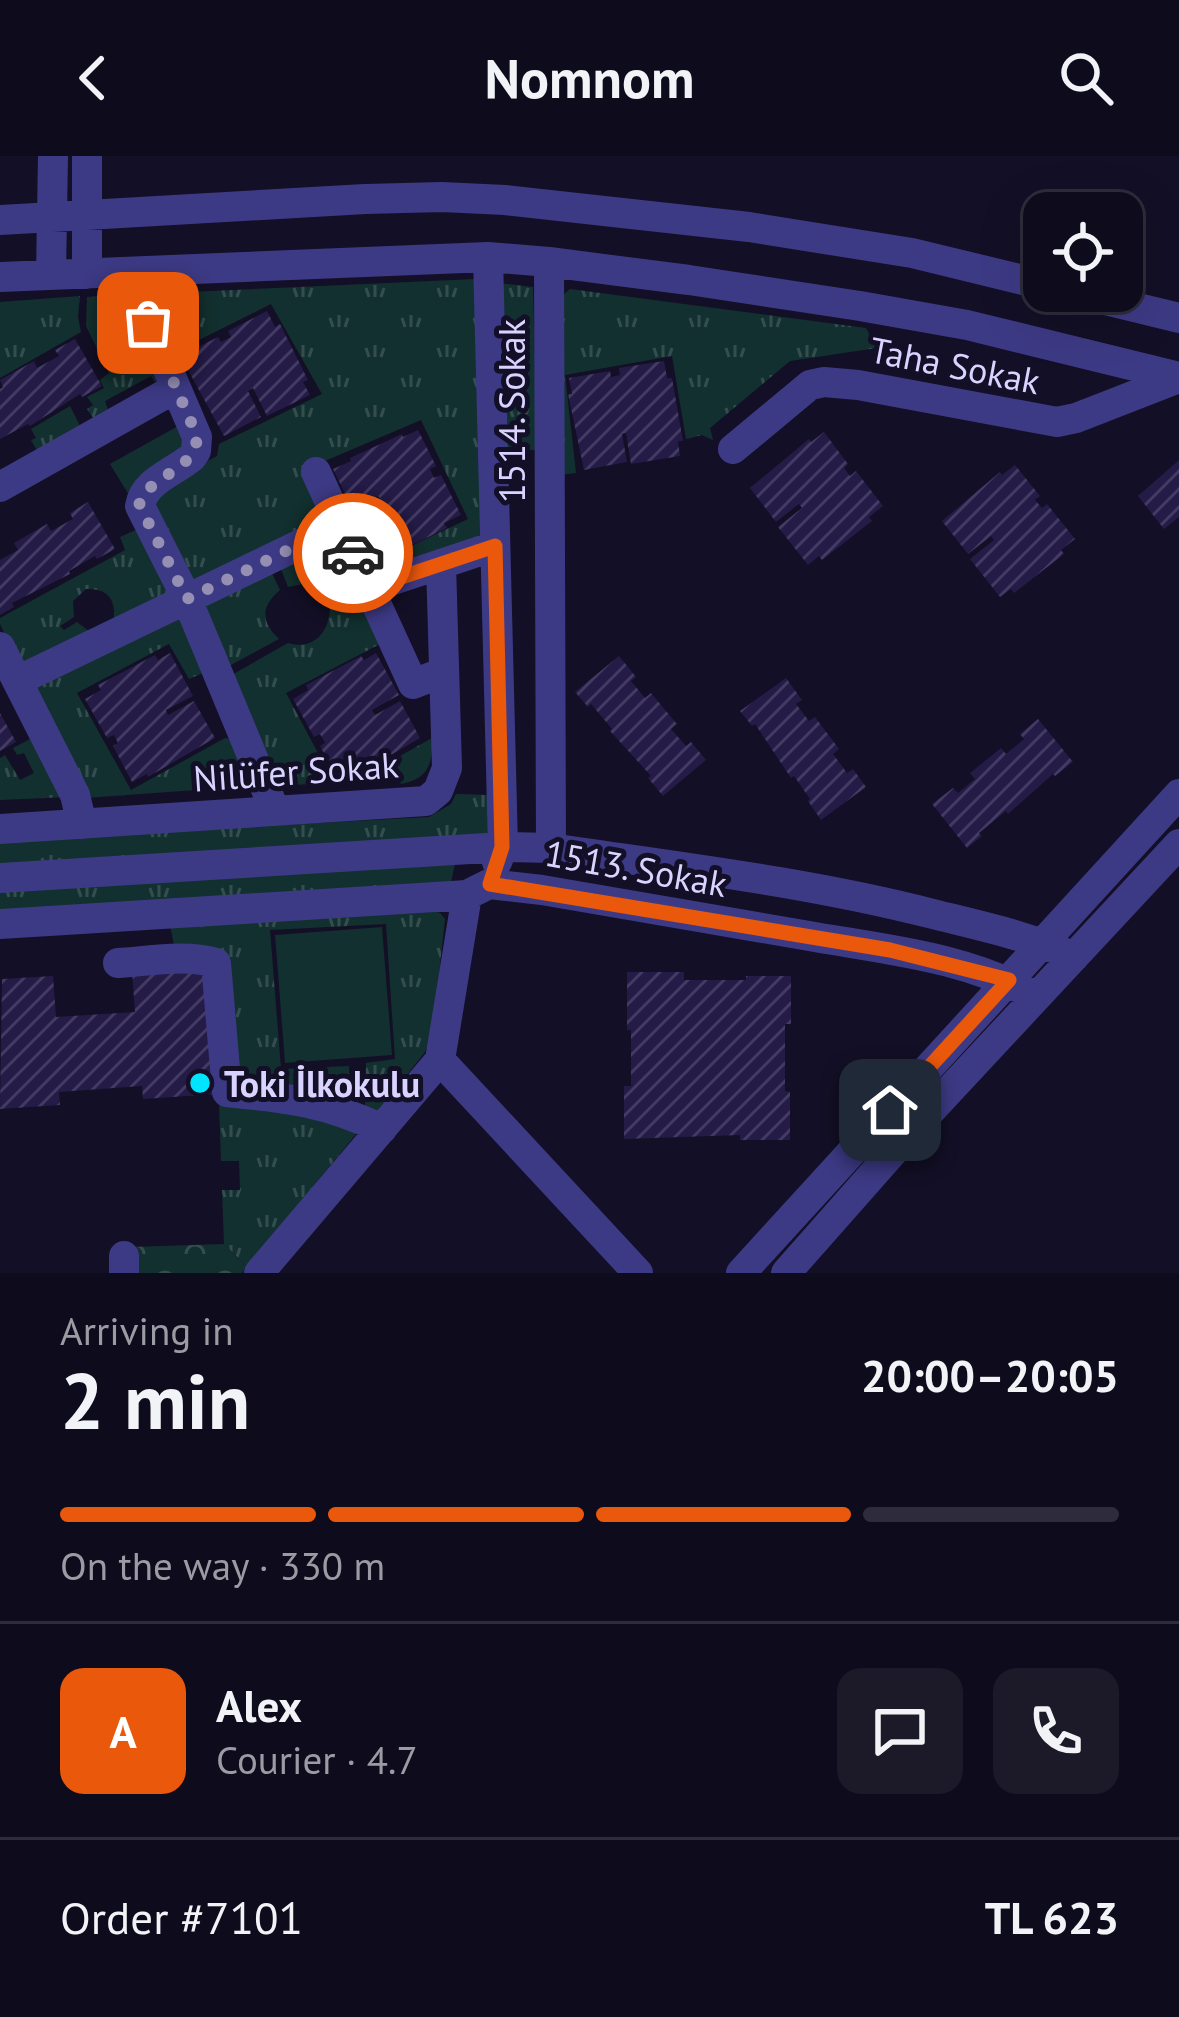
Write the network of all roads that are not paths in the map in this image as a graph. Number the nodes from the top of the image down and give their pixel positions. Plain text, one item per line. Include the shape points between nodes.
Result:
1 (53, 156) edge
2 (87, 156) edge
3 (87, 215) junction
4 (52, 217) junction
5 (0, 220) edge
6 (488, 257) junction
7 (550, 262) junction
8 (130, 272) junction
9 (87, 274) junction
10 (51, 275) junction
11 (0, 277) edge
12 (1023, 280) edge
13 (1143, 309) edge
14 (1179, 318) edge
15 (1179, 378) edge
16 (176, 388) junction
17 (733, 449) dead end
18 (316, 472) dead end
19 (0, 487) edge
20 (340, 525) junction
21 (495, 546) junction
22 (441, 564) junction
23 (369, 588) junction
24 (187, 599) junction
25 (0, 647) edge
26 (444, 672) junction
27 (17, 681) junction
28 (1179, 794) edge
29 (275, 811) junction
30 (82, 824) junction
31 (0, 829) edge
32 (1179, 844) edge
33 (502, 847) junction
34 (551, 848) junction
35 (0, 878) edge
36 (478, 889) junction
37 (0, 924) edge
38 (1043, 942) junction
39 (1074, 957) junction
40 (118, 963) dead end
41 (1009, 980) junction
42 (1036, 997) junction
43 (440, 1060) junction
44 (382, 1129) junction
45 (260, 1273) edge
46 (638, 1273) edge
47 (741, 1273) edge
48 (785, 1273) edge

1 - 4 street
2 - 3 street
3 - 4 street
3 - 9 street
3 - 12 street via 505,200 748,227
4 - 5 street
4 - 10 street
6 - 7 street
6 - 8 street
6 - 21 street
7 - 15 street via 924,317
7 - 34 street, 1514. Sokak
8 - 9 street
8 - 16 street
9 - 10 street
10 - 11 street
13 - 14 street
15 - 17 street, Taha Sokak via 1057,422 824,382
16 - 19 street
16 - 24 street via 196,451 139,501
18 - 20 street
20 - 23 street
20 - 24 street
21 - 22 street
21 - 33 street
22 - 23 street
22 - 26 street, Nilüfer Sokak
23 - 26 street via 413,684
24 - 27 street
24 - 29 street
25 - 27 street
26 - 29 street, Nilüfer Sokak via 447,768 426,801
27 - 30 street via 75,794
28 - 38 street
29 - 30 street, Nilüfer Sokak
30 - 31 street, Nilüfer Sokak
32 - 39 street
33 - 34 street
33 - 35 street
33 - 36 street
34 - 38 street via 849,893
36 - 37 street, 1513. Sokak
36 - 41 street, 1513. Sokak via 890,950
36 - 43 street
38 - 39 street
38 - 41 street
39 - 42 street
40 - 44 street via 216,963 227,1092 305,1102
41 - 42 street, 1513. Sokak
41 - 47 street
42 - 48 street
43 - 44 street
43 - 46 street
44 - 45 street

